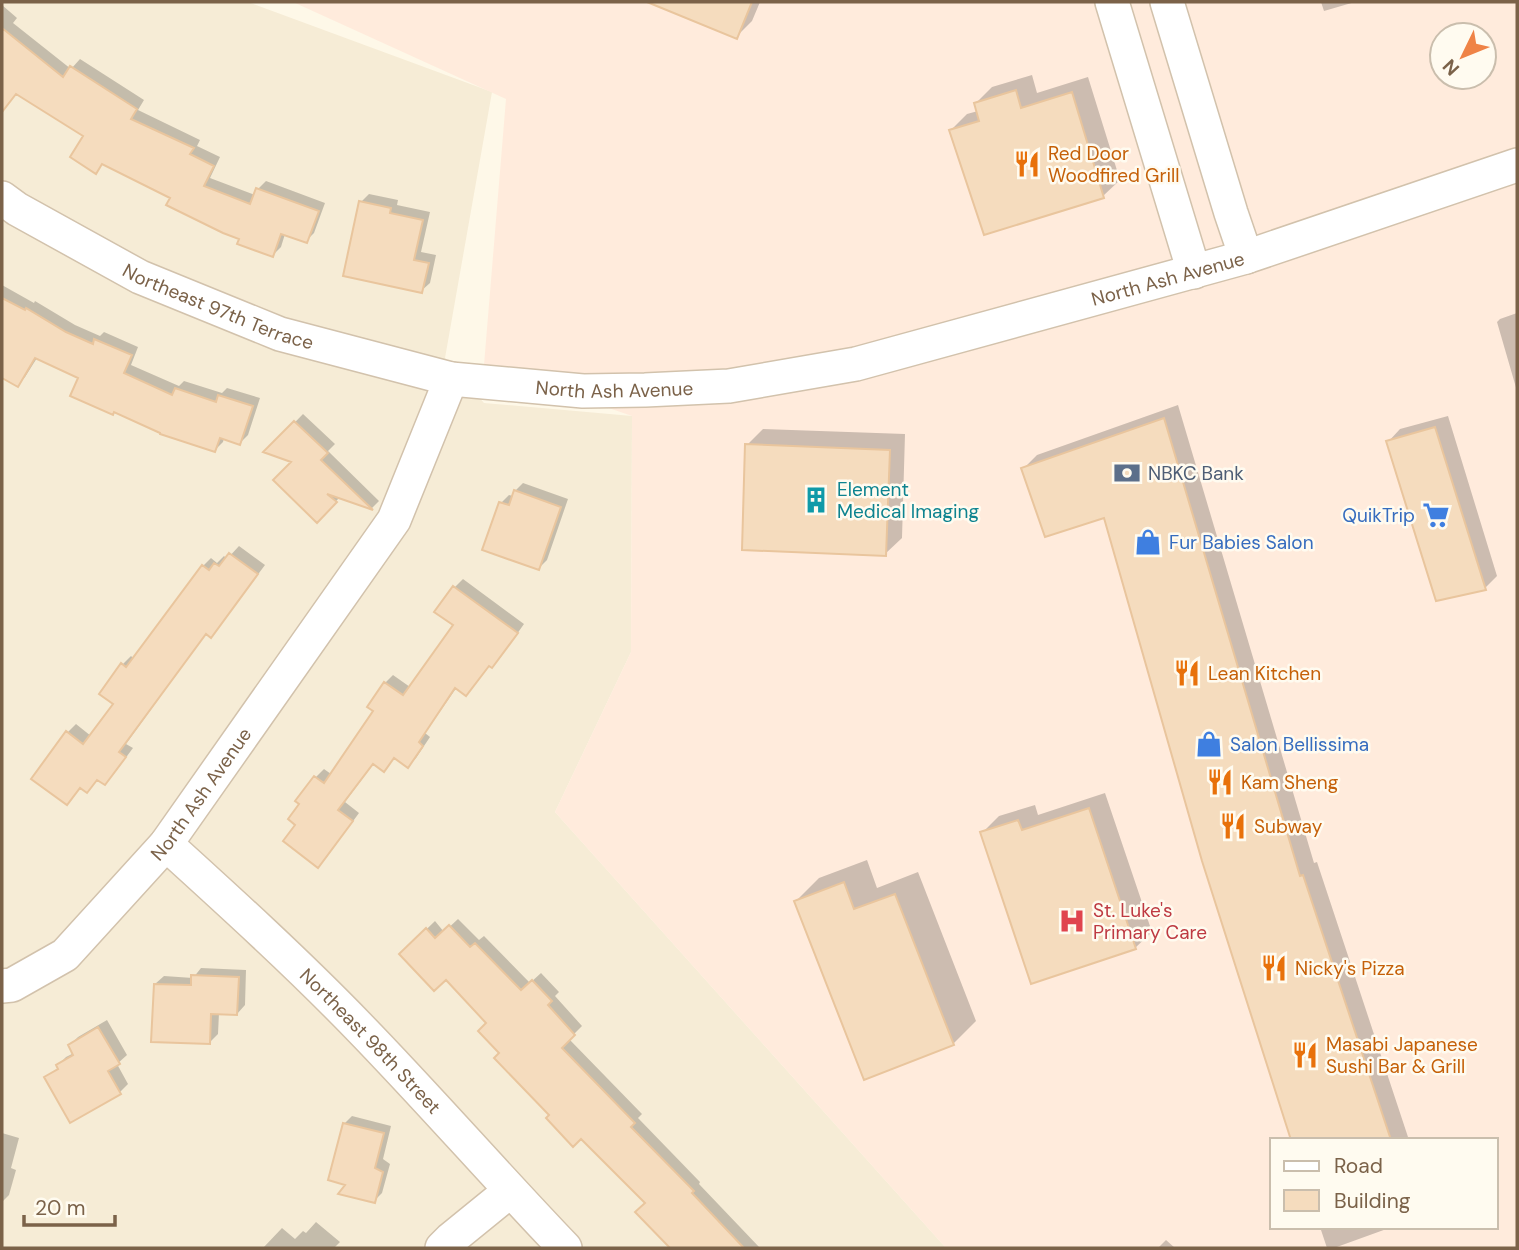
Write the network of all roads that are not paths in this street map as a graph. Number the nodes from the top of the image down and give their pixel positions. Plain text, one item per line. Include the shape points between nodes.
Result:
1 (1112, 2) edge
2 (1167, 2) edge
3 (1517, 166) edge
4 (2, 198) edge
5 (1246, 257) junction
6 (1194, 272) junction
7 (451, 379) junction
8 (166, 844) junction
9 (2, 986) edge
10 (510, 1191) junction
11 (442, 1248) edge
12 (565, 1248) edge

1 - 6 street
2 - 5 street
3 - 5 street, North Ash Avenue
4 - 7 street, Northeast 97th Terrace via 140,277 267,329
5 - 6 street, North Ash Avenue
6 - 7 street, North Ash Avenue via 856,364 729,386 583,391
7 - 8 street, North Ash Avenue via 394,520
8 - 9 street, North Ash Avenue via 65,955 12,985
8 - 10 street, Northeast 98th Street via 349,1017
10 - 11 street
10 - 12 street, Northeast 98th Street

